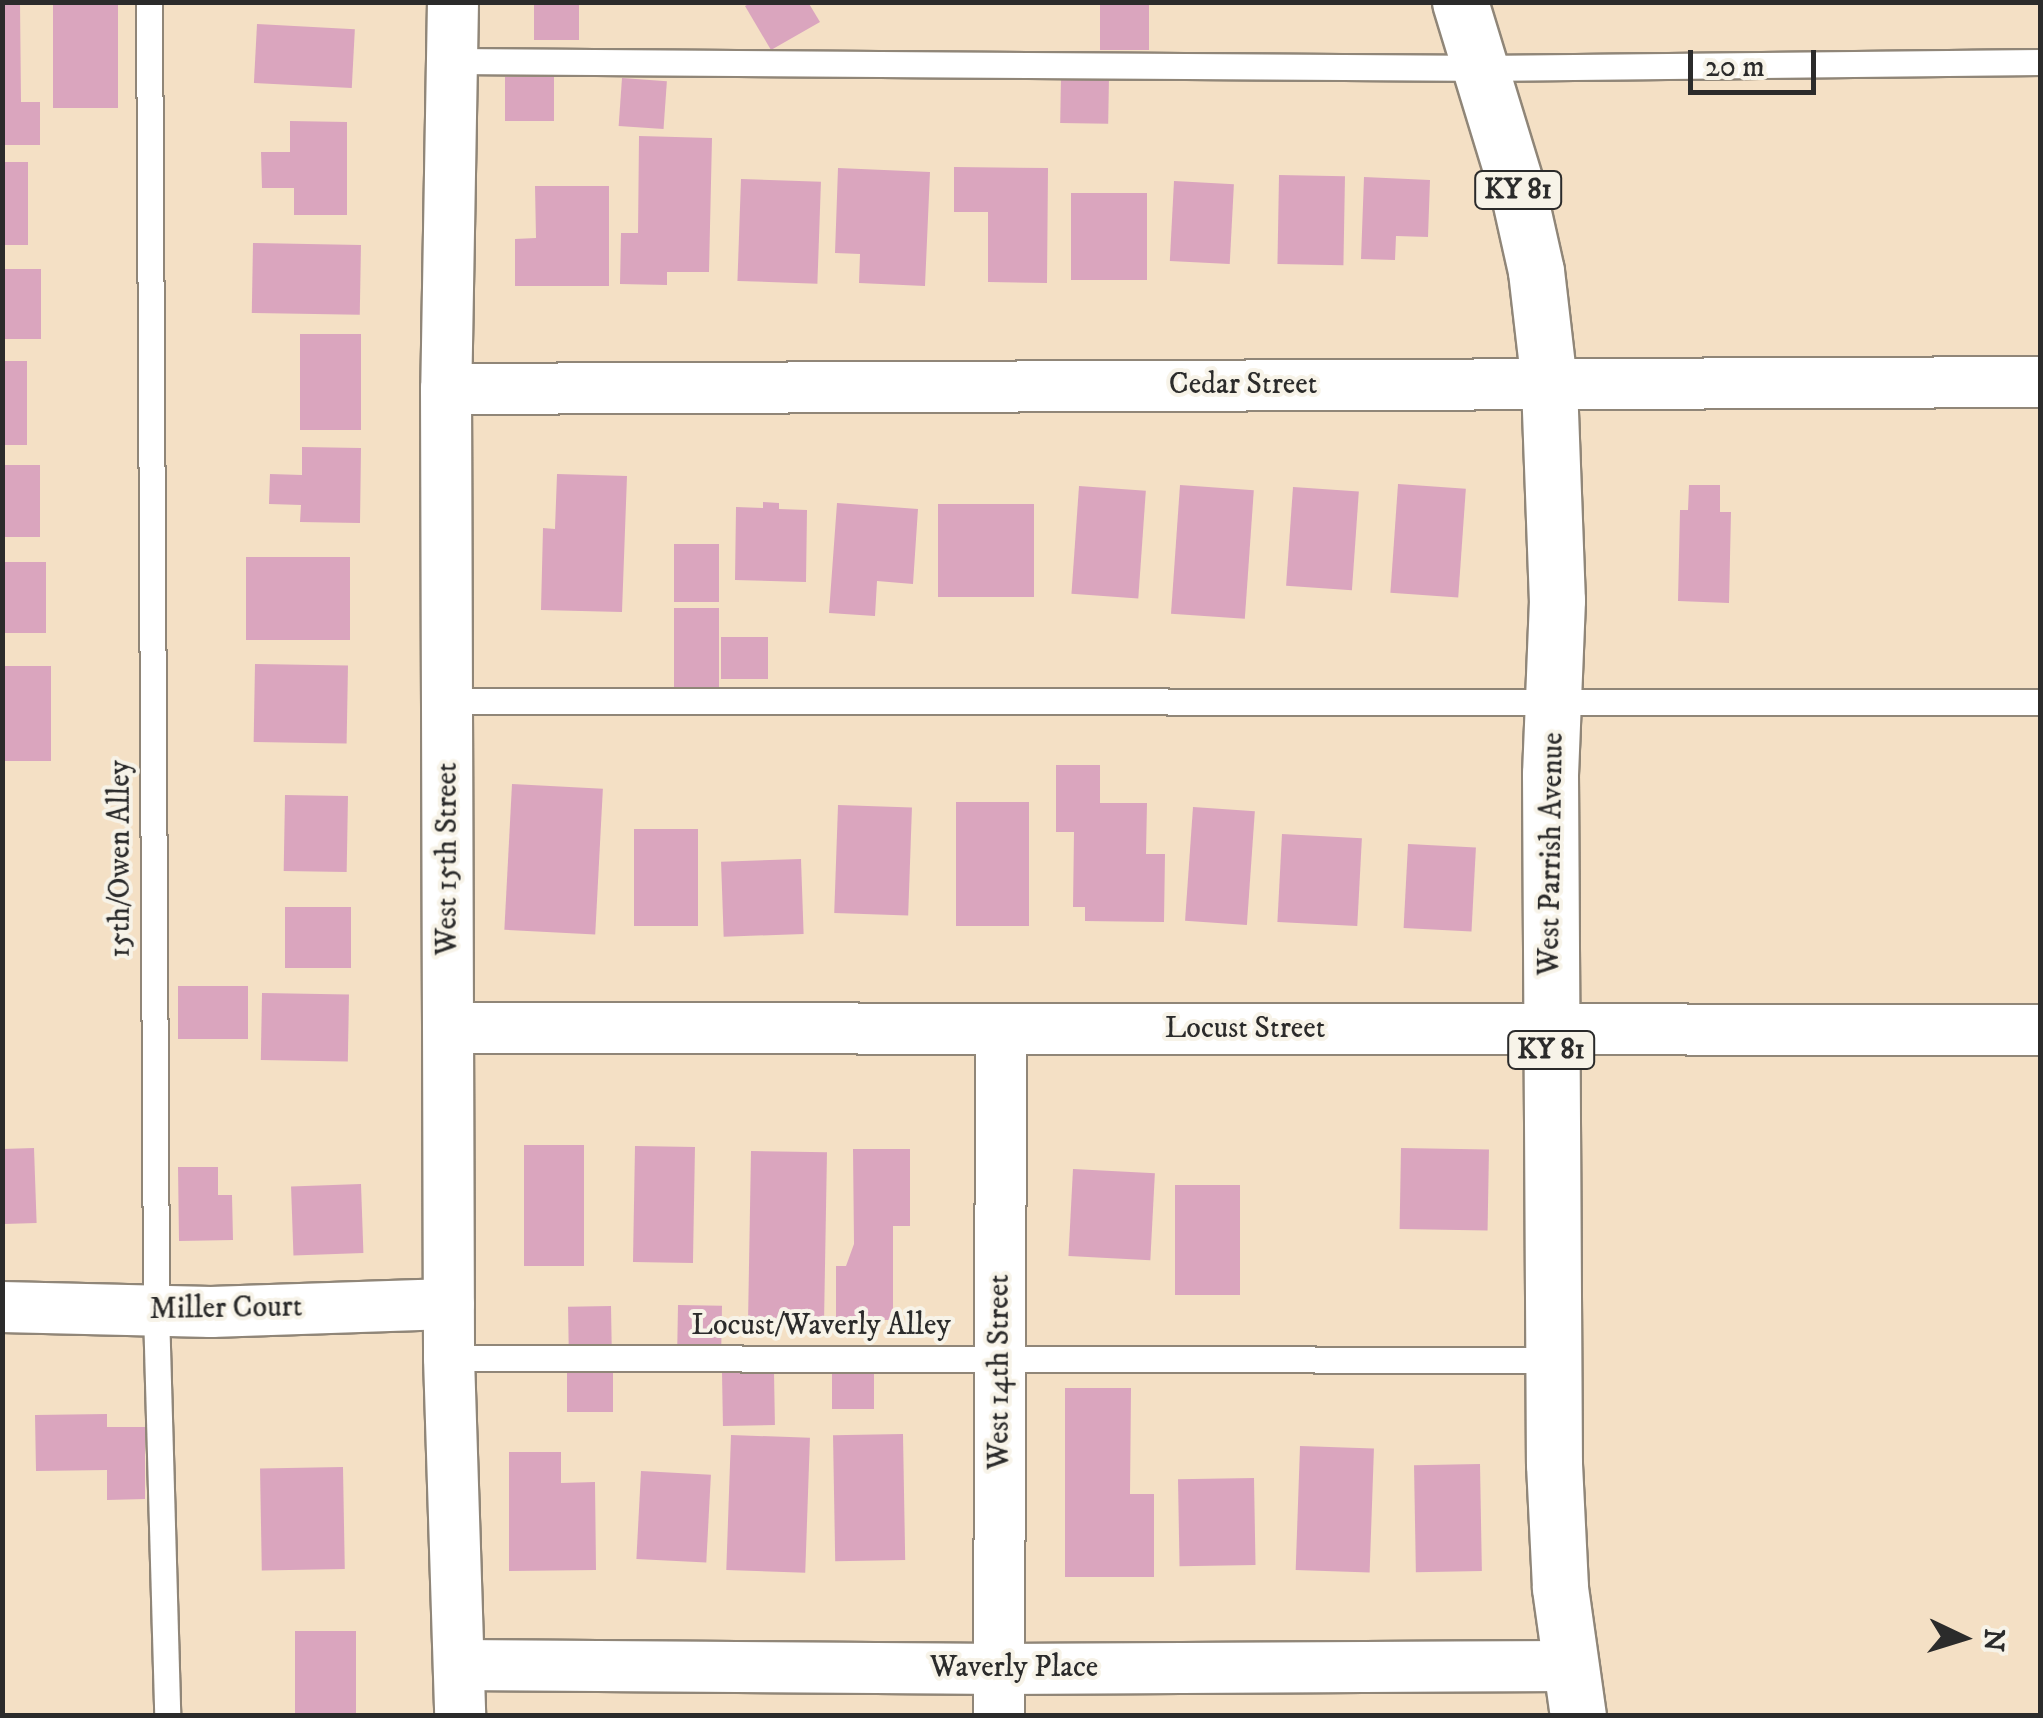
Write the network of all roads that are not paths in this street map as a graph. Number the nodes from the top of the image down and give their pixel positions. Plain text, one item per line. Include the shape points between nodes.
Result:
1 (149, 2) edge
2 (453, 2) edge
3 (1460, 2) edge
4 (452, 61) junction
5 (2040, 62) edge
6 (1482, 68) junction
7 (2040, 382) edge
8 (1549, 384) junction
9 (446, 389) junction
10 (1554, 698) junction
11 (448, 701) junction
12 (2040, 702) edge
13 (449, 1028) junction
14 (1001, 1028) junction
15 (1550, 1030) junction
16 (2040, 1030) edge
17 (449, 1304) junction
18 (2, 1307) edge
19 (156, 1311) junction
20 (449, 1358) junction
21 (1000, 1359) junction
22 (1554, 1360) junction
23 (459, 1665) junction
24 (1574, 1691) edge
25 (999, 1692) edge
26 (166, 1716) edge
27 (460, 1716) edge

1 - 19 lane, 15th/Owen Alley
2 - 4 street, West 15th Street
3 - 6 main road, West Parrish Avenue / KY 81
4 - 6 lane
4 - 9 street, West 15th Street
5 - 6 lane
6 - 8 main road, West Parrish Avenue / KY 81 via 1536,271
7 - 8 street, Cedar Street
8 - 9 street, Cedar Street
8 - 10 main road, West Parrish Avenue / KY 81
9 - 11 street, West 15th Street
10 - 11 lane
10 - 12 lane
10 - 15 main road, West Parrish Avenue / KY 81
11 - 13 street, West 15th Street
13 - 14 street, Locust Street
13 - 17 street, West 15th Street
14 - 15 street, Locust Street
14 - 21 street, West 14th Street
15 - 16 street, Locust Street
15 - 22 main road, West Parrish Avenue / KY 81
17 - 19 street, Miller Court
17 - 20 street, West 15th Street
18 - 19 street, Miller Court
19 - 26 lane, 15th/Owen Alley
20 - 21 lane, Locust/Waverly Alley
20 - 23 street, West 15th Street
21 - 22 lane, Locust/Waverly Alley
21 - 25 street, West 14th Street
22 - 24 main road, West Parrish Avenue / KY 81 via 1560,1588
23 - 25 street, Waverly Place
23 - 27 street, West 15th Street
24 - 25 street, Waverly Place

